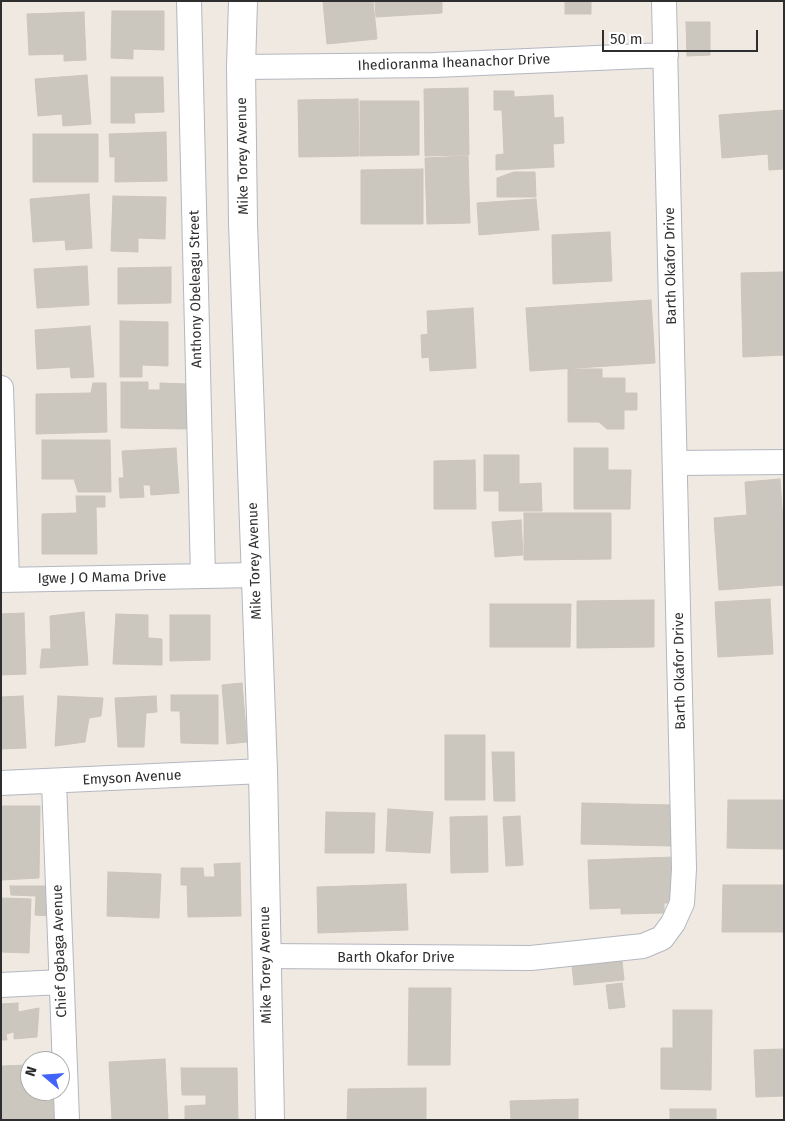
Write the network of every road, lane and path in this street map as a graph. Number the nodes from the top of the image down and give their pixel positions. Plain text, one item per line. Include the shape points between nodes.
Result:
1 (190, 1) edge
2 (243, 1) edge
3 (664, 1) edge
4 (666, 55) junction
5 (242, 67) junction
6 (1, 388) edge
7 (784, 462) edge
8 (675, 463) junction
9 (256, 575) junction
10 (203, 576) junction
11 (4, 580) edge
12 (263, 771) junction
13 (54, 782) junction
14 (1, 784) edge
15 (266, 956) junction
16 (61, 982) junction
17 (1, 984) edge
18 (67, 1120) edge
19 (270, 1120) edge

1 - 10 street, Anthony Obeleagu Street
2 - 5 main road, Mike Torey Avenue
3 - 4 street, Barth Okafor Drive
4 - 5 street, Ihedioranma Iheanachor Drive via 435,65
4 - 8 street, Barth Okafor Drive
5 - 9 main road, Mike Torey Avenue via 243,223
6 - 11 street
7 - 8 street
8 - 15 street, Barth Okafor Drive via 684,869 682,903 662,938 643,946 531,958
9 - 10 street, Igwe J O Mama Drive
9 - 12 main road, Mike Torey Avenue
10 - 11 street, Igwe J O Mama Drive
12 - 13 street, Emyson Avenue
12 - 15 main road, Mike Torey Avenue
13 - 14 street, Emyson Avenue
13 - 16 street, Chief Ogbaga Avenue
15 - 19 main road, Mike Torey Avenue
16 - 17 street
16 - 18 street, Chief Ogbaga Avenue

